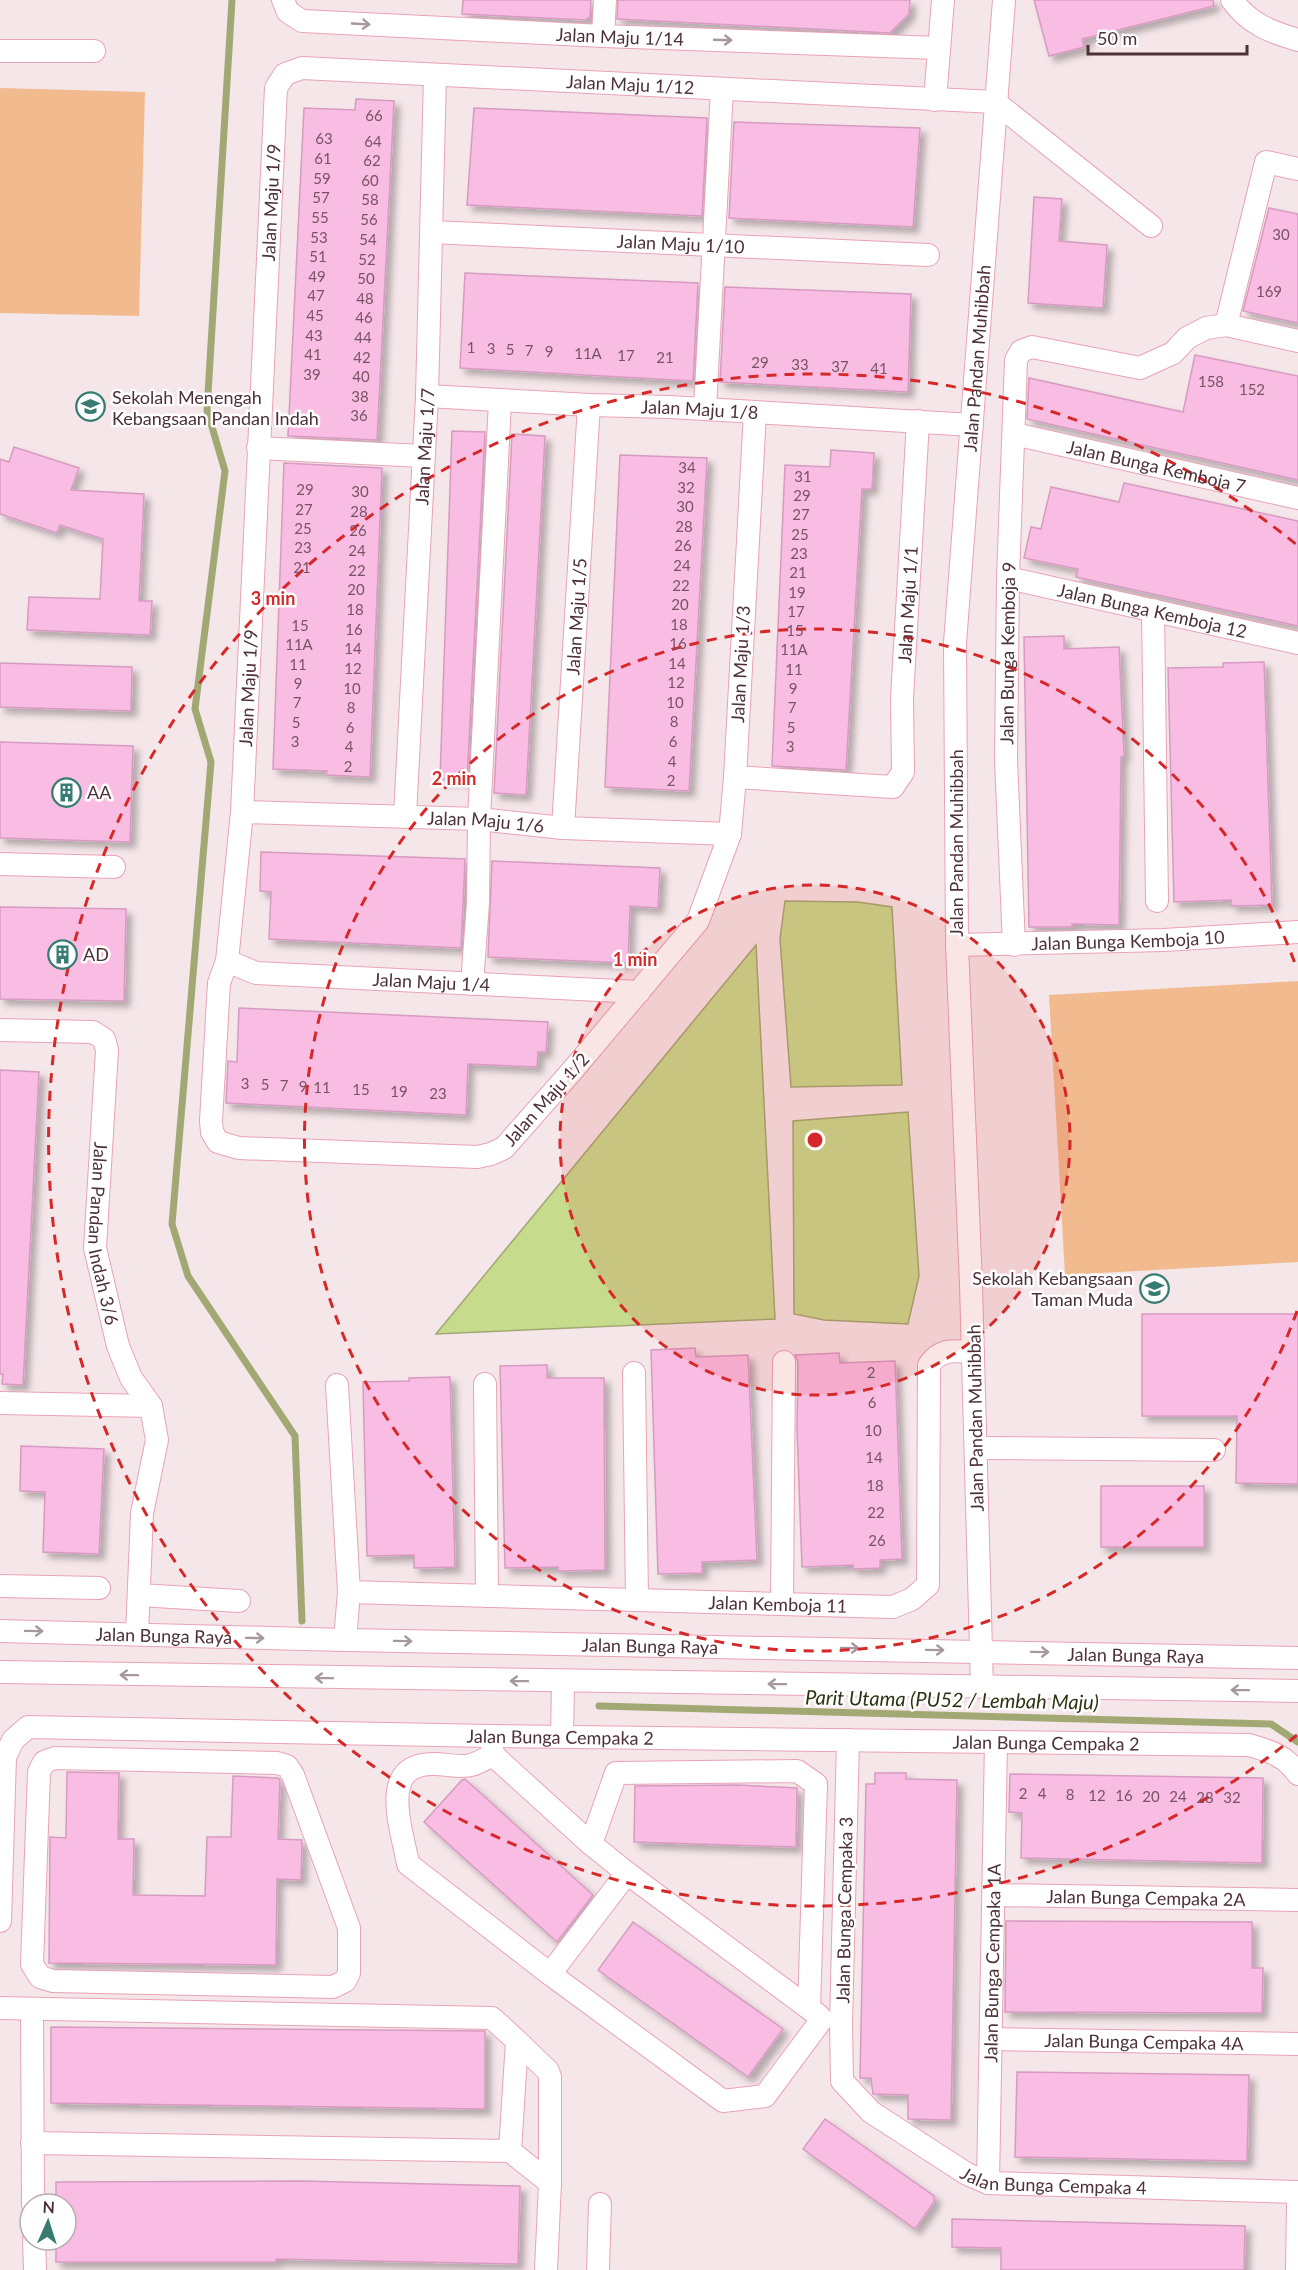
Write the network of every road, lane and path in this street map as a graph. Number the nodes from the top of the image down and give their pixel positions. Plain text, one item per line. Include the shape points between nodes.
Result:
1 (283, 0) edge
2 (605, 0) edge
3 (943, 0) edge
4 (1004, 0) edge
5 (1232, 0) edge
6 (603, 36) junction
7 (1298, 40) edge
8 (939, 48) junction
9 (0, 51) edge
10 (94, 51) dead end
11 (435, 75) junction
12 (276, 88) joint
13 (722, 89) junction
14 (935, 100) junction
15 (995, 102) junction
16 (1298, 169) edge
17 (1151, 226) dead end
18 (432, 232) junction
19 (715, 243) junction
20 (928, 255) dead end
21 (1226, 325) junction
22 (1298, 341) edge
23 (427, 396) junction
24 (500, 401) junction
25 (588, 405) junction
26 (705, 409) junction
27 (755, 413) junction
28 (918, 421) junction
29 (972, 425) junction
30 (1014, 434) junction
31 (258, 448) junction
32 (423, 456) junction
33 (1298, 498) edge
34 (1008, 578) junction
35 (1153, 610) junction
36 (1298, 643) edge
37 (735, 777) junction
38 (242, 813) junction
39 (405, 816) junction
40 (479, 819) junction
41 (563, 828) junction
42 (729, 834) junction
43 (0, 864) edge
44 (114, 867) dead end
45 (1157, 901) dead end
46 (701, 911) joint
47 (1298, 932) edge
48 (957, 945) junction
49 (1014, 945) junction
50 (227, 961) junction
51 (472, 984) junction
52 (639, 992) junction
53 (0, 1030) edge
54 (218, 1142) joint
55 (973, 1352) junction
56 (784, 1362) dead end
57 (634, 1373) dead end
58 (485, 1384) dead end
59 (337, 1385) dead end
60 (0, 1403) edge
61 (151, 1406) junction
62 (976, 1448) junction
63 (1214, 1450) dead end
64 (0, 1586) edge
65 (99, 1588) dead end
66 (139, 1595) junction
67 (487, 1596) junction
68 (349, 1597) junction
69 (193, 1599) junction
70 (638, 1600) junction
71 (239, 1601) dead end
72 (782, 1604) junction
73 (0, 1630) edge
74 (137, 1634) junction
75 (346, 1634) junction
76 (196, 1636) junction
77 (982, 1651) junction
78 (1298, 1658) edge
79 (0, 1672) edge
80 (563, 1681) junction
81 (982, 1687) junction
82 (1298, 1691) edge
83 (137, 1729) junction
84 (223, 1731) junction
85 (562, 1737) junction
86 (848, 1740) junction
87 (996, 1742) junction
88 (492, 1746) junction
89 (136, 1760) junction
90 (222, 1762) junction
91 (1294, 1769) edge
92 (591, 1844) junction
93 (627, 1873) junction
94 (993, 1895) junction
95 (1298, 1900) edge
96 (0, 1921) edge
97 (550, 1974) junction
98 (15, 2009) edge
99 (824, 2017) junction
100 (991, 2039) junction
101 (517, 2041) junction
102 (1298, 2044) edge
103 (842, 2080) joint
104 (32, 2143) junction
105 (510, 2151) junction
106 (550, 2183) junction
107 (988, 2183) junction
108 (33, 2192) edge
109 (1298, 2192) edge
110 (1298, 2203) edge
111 (600, 2204) dead end
112 (34, 2252) edge
113 (35, 2270) edge
114 (546, 2270) edge
115 (598, 2270) edge
116 (1297, 2270) edge

1 -> 6 street, Jalan Maju 1/14 via 288,12 302,21
2 - 6 street
3 - 8 street
4 - 15 street, Jalan Pandan Muhibbah
5 - 7 street via 1263,29
6 -> 8 street, Jalan Maju 1/14
8 - 14 street
9 - 10 street
11 - 12 street, Jalan Maju 1/12 via 302,68 285,74
11 - 13 street, Jalan Maju 1/12
11 - 18 street, Jalan Maju 1/7
12 - 31 street, Jalan Maju 1/9
13 - 14 street, Jalan Maju 1/12
13 - 19 street
14 - 15 street, Jalan Maju 1/12
15 - 17 street
15 - 29 street, Jalan Pandan Muhibbah
16 - 21 street via 1266,162
18 - 19 street, Jalan Maju 1/10
18 - 23 street, Jalan Maju 1/7
19 - 20 street, Jalan Maju 1/10
19 - 26 street
21 - 22 street
21 - 30 street, Jalan Bunga Kemboja 9 via 1206,328 1187,338 1173,353 1140,368 1032,347 1021,351 1016,360
23 - 24 street, Jalan Maju 1/8
23 - 32 street, Jalan Maju 1/7
24 - 25 street, Jalan Maju 1/8
24 - 40 street
25 - 26 street, Jalan Maju 1/8
25 - 41 street, Jalan Maju 1/5
26 - 27 street, Jalan Maju 1/8
27 - 28 street, Jalan Maju 1/8
27 - 37 street, Jalan Maju 1/3
28 - 29 street, Jalan Maju 1/8
28 - 37 street, Jalan Maju 1/1 via 902,698 903,772 893,787
29 - 48 street, Jalan Pandan Muhibbah via 955,643
30 - 33 street, Jalan Bunga Kemboja 7
30 - 34 street, Jalan Bunga Kemboja 9
31 - 32 street
31 - 38 street, Jalan Maju 1/9
32 - 39 street, Jalan Maju 1/7
34 - 35 street, Jalan Bunga Kemboja 12
34 - 49 street, Jalan Bunga Kemboja 9 via 1006,759
35 - 36 street, Jalan Bunga Kemboja 12
35 - 45 street
37 - 42 street, Jalan Maju 1/3
38 - 39 street, Jalan Maju 1/6
38 - 50 street, Jalan Maju 1/9
39 - 40 street, Jalan Maju 1/6
40 - 41 street, Jalan Maju 1/6
40 - 51 street
41 - 42 street, Jalan Maju 1/6
42 - 46 street, Jalan Maju 1/3
43 - 44 street
46 - 52 street, Jalan Maju 1/2 via 698,921
47 - 49 street, Jalan Bunga Kemboja 10
48 - 49 street, Jalan Bunga Kemboja 10
48 - 55 street, Jalan Pandan Muhibbah
50 - 51 street, Jalan Maju 1/4 via 256,973
50 - 54 street, Jalan Maju 1/9 via 219,983 213,1088 212,1132
51 - 52 street, Jalan Maju 1/4
52 - 54 street, Jalan Maju 1/2 via 504,1148 491,1154 477,1157 239,1148
53 - 61 street, Jalan Pandan Indah 3/6 via 93,1032 104,1039 107,1050 95,1248 118,1346 131,1378
55 - 62 street, Jalan Pandan Muhibbah
55 - 72 street, Jalan Kemboja 11 via 945,1351 929,1365 928,1585 912,1599 893,1607
56 - 72 street
57 - 70 street
58 - 67 street
59 - 68 street
60 - 61 street
61 - 66 street via 157,1440 142,1513
62 - 63 street
62 - 77 street, Jalan Pandan Muhibbah
64 - 65 street
66 - 69 street
66 - 74 street
67 - 68 street, Jalan Kemboja 11
67 - 70 street, Jalan Kemboja 11
68 - 75 street
69 - 71 street
69 - 76 street
70 - 72 street, Jalan Kemboja 11
73 -> 74 street, Jalan Bunga Raya
74 - 76 street, Jalan Bunga Raya
76 -> 75 street, Jalan Bunga Raya
75 -> 77 street, Jalan Bunga Raya
77 -> 78 street, Jalan Bunga Raya
77 - 81 street, Jalan Pandan Muhibbah
80 -> 79 street, Jalan Bunga Raya
81 -> 80 street, Jalan Bunga Raya
80 - 85 street
82 -> 81 street, Jalan Bunga Raya
83 - 84 street, Jalan Bunga Cempaka 2
83 - 89 street
83 - 96 street, Jalan Bunga Cempaka 2 via 28,1727 13,1740 5,1757
84 - 88 street, Jalan Bunga Cempaka 2
84 - 90 street
85 - 86 street, Jalan Bunga Cempaka 2
85 - 88 street, Jalan Bunga Cempaka 2
86 - 87 street, Jalan Bunga Cempaka 2
86 - 99 street, Jalan Bunga Cempaka 3
87 - 91 street, Jalan Bunga Cempaka 2 via 1249,1745 1273,1752
87 - 94 street, Jalan Bunga Cempaka 1A
88 - 92 street
88 - 97 street via 470,1766 420,1765 407,1771 396,1798 408,1864
89 - 90 street
89 - 90 street via 55,1758 44,1762 39,1772 32,1964 40,1977 333,1987 345,1981 349,1973 349,1928 293,1775 287,1766 277,1763
92 - 93 street
92 - 99 street via 616,1773 797,1771 816,1784
93 - 97 street
93 - 99 street
94 - 95 street, Jalan Bunga Cempaka 2A
94 - 100 street, Jalan Bunga Cempaka 1A
97 - 99 street via 723,2101 765,2096
98 - 101 street via 492,2018
98 - 104 street
99 - 103 street, Jalan Bunga Cempaka 3
100 - 102 street, Jalan Bunga Cempaka 4A
100 - 107 street, Jalan Bunga Cempaka 1A
101 - 105 street
101 - 106 street via 550,2077
103 - 107 street, Jalan Bunga Cempaka 4 via 871,2112 967,2174
104 - 105 street
104 - 108 street
105 - 106 street
106 - 114 street
107 - 109 street, Jalan Bunga Cempaka 4
110 - 116 street
111 - 115 street
112 - 113 street

